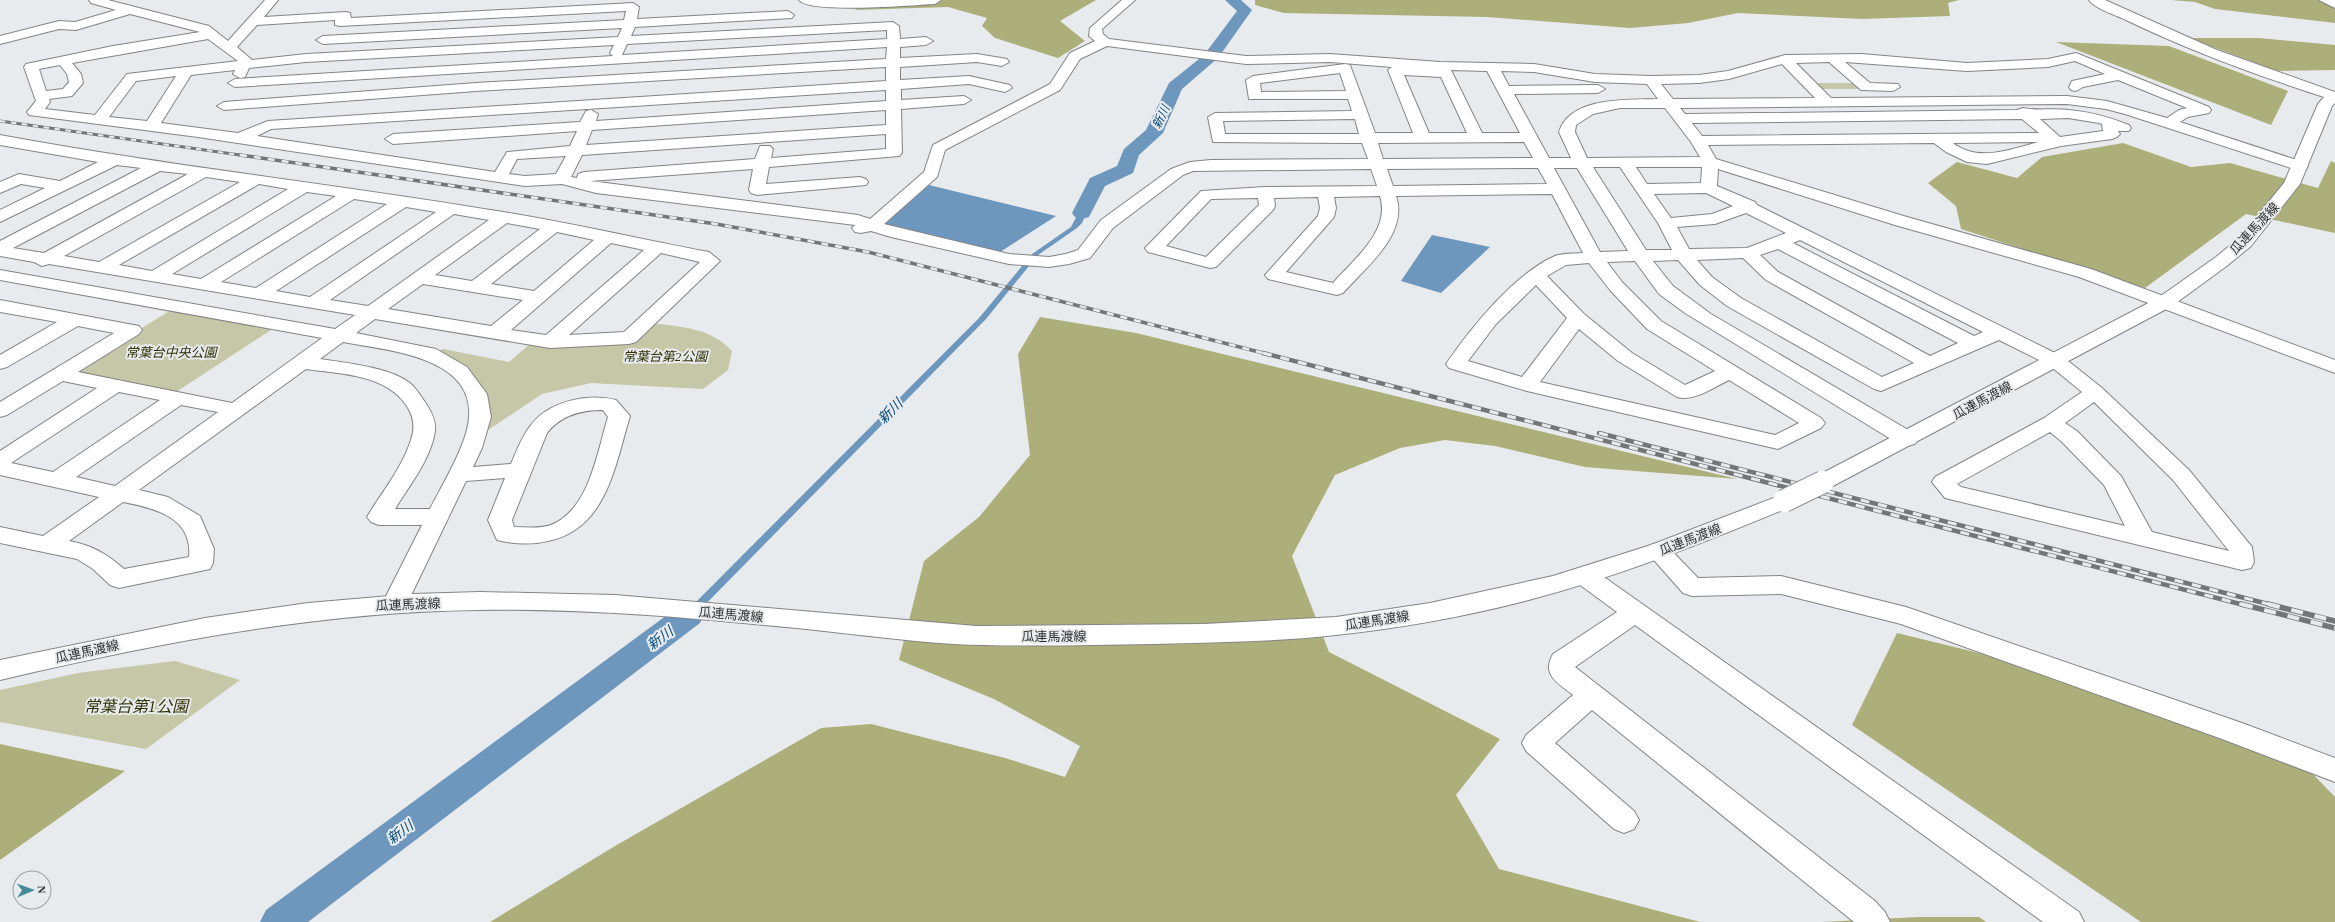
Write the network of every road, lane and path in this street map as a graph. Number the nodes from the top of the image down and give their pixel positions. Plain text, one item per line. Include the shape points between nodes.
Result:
1 (95, 0) edge
2 (272, 0) edge
3 (493, 0) edge
4 (789, 0) edge
5 (805, 0) edge
6 (935, 0) edge
7 (1129, 0) edge
8 (2095, 0) edge
9 (2325, 0) edge
10 (2335, 4) edge
11 (131, 10) junction
12 (483, 14) junction
13 (788, 15) junction
14 (254, 21) junction
15 (340, 22) junction
16 (630, 24) junction
17 (470, 32) junction
18 (784, 33) junction
19 (213, 34) junction
20 (0, 40) edge
21 (323, 40) junction
22 (926, 41) dead end
23 (622, 42) junction
24 (1105, 42) junction
25 (893, 44) junction
26 (229, 48) junction
27 (457, 50) junction
28 (782, 51) junction
29 (306, 58) junction
30 (1784, 59) junction
31 (1833, 59) junction
32 (63, 60) junction
33 (613, 61) junction
34 (1002, 62) dead end
35 (893, 64) junction
36 (244, 65) junction
37 (1492, 67) junction
38 (186, 71) junction
39 (778, 71) junction
40 (439, 72) junction
41 (2120, 75) junction
42 (1595, 78) junction
43 (1699, 79) junction
44 (1651, 80) junction
45 (605, 81) junction
46 (235, 83) junction
47 (893, 84) junction
48 (2049, 86) dead end
49 (1904, 87) dead end
50 (2076, 87) junction
51 (1004, 88) dead end
52 (1791, 88) dead end
53 (1814, 88) junction
54 (1730, 89) dead end
55 (428, 90) junction
56 (1504, 90) junction
57 (774, 92) junction
58 (1354, 95) junction
59 (41, 96) junction
60 (2334, 97) edge
61 (964, 100) dead end
62 (2009, 101) junction
63 (1827, 102) junction
64 (595, 103) junction
65 (1668, 103) junction
66 (224, 106) junction
67 (892, 106) junction
68 (2184, 113) junction
69 (771, 114) junction
70 (1360, 115) junction
71 (408, 116) junction
72 (2027, 116) junction
73 (1680, 119) junction
74 (99, 120) junction
75 (2169, 123) junction
76 (152, 126) junction
77 (586, 126) junction
78 (895, 129) junction
79 (2135, 129) junction
80 (2188, 130) junction
81 (198, 132) junction
82 (1530, 137) junction
83 (241, 138) junction
84 (767, 138) junction
85 (1368, 138) junction
86 (1423, 138) junction
87 (1477, 138) junction
88 (1937, 138) junction
89 (393, 139) junction
90 (0, 140) edge
91 (1698, 141) junction
92 (576, 151) junction
93 (378, 158) junction
94 (114, 160) junction
95 (762, 162) junction
96 (1710, 162) junction
97 (1545, 163) junction
98 (1625, 163) junction
99 (1377, 164) junction
100 (1583, 164) junction
101 (157, 166) junction
102 (2300, 166) junction
103 (202, 173) junction
104 (500, 176) junction
105 (562, 179) junction
106 (256, 180) junction
107 (860, 182) dead end
108 (62, 186) junction
109 (303, 187) junction
110 (0, 188) edge
111 (1709, 188) junction
112 (1558, 189) junction
113 (1642, 189) junction
114 (1265, 192) junction
115 (1325, 192) junction
116 (1386, 192) junction
117 (352, 194) junction
118 (402, 202) junction
119 (1749, 206) junction
120 (451, 209) junction
121 (0, 217) edge
122 (504, 218) junction
123 (1666, 223) junction
124 (553, 227) junction
125 (865, 227) junction
126 (1800, 233) junction
127 (608, 238) junction
128 (1780, 244) junction
129 (658, 247) junction
130 (0, 248) edge
131 (0, 251) edge
132 (1748, 253) junction
133 (1684, 256) junction
134 (1594, 257) junction
135 (1640, 257) junction
136 (45, 259) junction
137 (101, 268) junction
138 (1536, 275) junction
139 (154, 277) junction
140 (4, 278) edge
141 (421, 278) junction
142 (204, 285) junction
143 (476, 287) junction
144 (259, 294) junction
145 (537, 297) junction
146 (2165, 302) junction
147 (313, 303) junction
148 (0, 306) edge
149 (20, 310) junction
150 (373, 313) junction
151 (1577, 318) junction
152 (75, 320) junction
153 (0, 321) edge
154 (1998, 333) junction
155 (494, 334) junction
156 (342, 336) junction
157 (550, 342) junction
158 (1974, 344) junction
159 (2056, 361) junction
160 (0, 363) edge
161 (305, 363) junction
162 (1928, 363) junction
163 (2335, 367) edge
164 (1730, 372) junction
165 (59, 374) junction
166 (1528, 385) junction
167 (114, 386) junction
168 (2095, 392) junction
169 (177, 398) junction
170 (238, 410) junction
171 (0, 411) edge
172 (2052, 423) junction
173 (1907, 439) junction
174 (0, 461) edge
175 (0, 468) edge
176 (520, 470) junction
177 (458, 475) junction
178 (57, 480) junction
179 (119, 494) junction
180 (438, 516) junction
181 (0, 535) edge
182 (2144, 540) junction
183 (47, 545) junction
184 (1658, 551) junction
185 (1585, 576) junction
186 (395, 604) junction
187 (1635, 612) junction
188 (0, 670) edge
189 (1591, 695) junction
190 (2335, 770) edge
191 (1624, 820) dead end
192 (1874, 922) edge
193 (2068, 922) edge

1 - 11 street
2 - 14 street
3 - 12 street
4 - 13 street
5 - 6 street via 846,5
7 - 24 street via 1096,28 1096,36
8 - 60 street, 瓜連馬渡線 via 2215,54
9 - 10 street
11 - 19 street via 204,29
11 - 20 street via 76,26 59,25
12 - 15 street
12 - 16 street via 634,7
12 - 17 street
13 - 16 street
13 - 18 street
14 - 15 street via 346,16
14 - 26 street
15 - 21 street
16 - 17 street
16 - 23 street
17 - 21 street
17 - 27 street
18 - 23 street
18 - 25 street via 893,26
18 - 28 street
19 - 26 street
19 - 32 street
21 - 29 street
22 - 25 street
23 - 27 street
23 - 33 street
24 - 37 street via 1246,60 1330,58
24 - 125 street via 1075,56 1054,87 938,148 931,174
25 - 28 street
25 - 35 street
26 - 36 street via 244,60
27 - 29 street
27 - 40 street
28 - 33 street
28 - 39 street
29 - 36 street
30 - 31 street
30 - 43 street via 1729,75
30 - 53 street
31 - 41 street via 1861,58 1967,67 2048,63 2076,57
31 - 49 street via 1866,87
32 - 59 street via 31,67
32 - 59 street via 74,74 76,83 67,93
33 - 40 street
33 - 45 street
34 - 35 street via 977,58
35 - 39 street
35 - 47 street
36 - 38 street
36 - 46 street
37 - 42 street via 1534,68
37 - 56 street
38 - 74 street via 132,76
38 - 76 street
39 - 45 street
39 - 57 street
40 - 46 street
40 - 55 street
41 - 50 street via 2077,84
41 - 68 street via 2204,110
42 - 44 street
42 - 56 street via 1602,89
43 - 44 street
43 - 54 street via 1707,89
44 - 65 street
45 - 55 street
45 - 64 street
46 - 66 street
47 - 51 street via 968,80
47 - 57 street
47 - 67 street
48 - 50 street
50 - 68 street via 2120,95
52 - 53 street
53 - 63 street
55 - 66 street
55 - 71 street
56 - 82 street
57 - 64 street
57 - 69 street
58 - 58 street via 1345,68 1253,80 1254,96
58 - 70 street
59 - 74 street via 43,102 34,112
60 - 102 street, 瓜連馬渡線 via 2325,104
61 - 67 street
62 - 63 street
62 - 72 street
62 - 75 street via 2085,102 2130,111
63 - 65 street
64 - 71 street
64 - 77 street
65 - 73 street
65 - 100 street via 1600,106 1578,116 1570,124 1567,132
66 - 81 street via 212,124
67 - 69 street
67 - 78 street
68 - 75 street
69 - 77 street
69 - 84 street
70 - 85 street
70 - 85 street via 1215,117 1218,139
71 - 83 street via 268,125
71 - 89 street
72 - 73 street
72 - 79 street via 2068,114 2102,119
72 - 88 street via 2053,137
73 - 91 street
74 - 76 street
75 - 80 street
76 - 81 street
77 - 89 street
77 - 92 street
78 - 84 street
78 - 95 street via 894,153
79 - 80 street
79 - 88 street via 2108,126 2112,134 2062,141 1987,159 1972,159 1950,149
80 - 102 street
81 - 83 street
82 - 87 street
82 - 97 street
83 - 93 street
84 - 92 street
84 - 95 street
85 - 86 street
85 - 99 street
86 - 87 street
86 - 87 street via 1395,70 1446,73
88 - 91 street
89 - 93 street
90 - 94 street
91 - 96 street
92 - 104 street via 512,155
92 - 105 street
93 - 104 street
94 - 101 street
94 - 108 street
95 - 105 street
95 - 107 street via 757,190
96 - 98 street
96 - 111 street
96 - 146 street via 1893,219 2085,273
97 - 99 street
97 - 100 street
97 - 112 street
98 - 100 street
98 - 113 street
99 - 116 street
99 - 125 street via 1190,167 1177,172 1107,224 1084,254 1069,260 1049,262 1009,259
100 - 135 street
101 - 103 street
101 - 130 street
102 - 146 street, 瓜連馬渡線 via 2279,203 2245,242
103 - 106 street
103 - 136 street
104 - 105 street via 525,181
105 - 125 street via 596,188 847,218
106 - 109 street
106 - 137 street
108 - 110 street via 18,179
108 - 121 street
109 - 117 street
109 - 139 street
111 - 113 street
111 - 119 street
112 - 116 street
112 - 134 street
113 - 123 street
114 - 114 street via 1207,194 1154,248 1210,263 1267,206
114 - 115 street
115 - 116 street
115 - 116 street via 1328,208 1326,217 1274,275 1337,289 1384,233 1390,220 1390,202
117 - 118 street
117 - 142 street
118 - 120 street
118 - 144 street
119 - 123 street via 1715,219
119 - 126 street
120 - 122 street
120 - 147 street
122 - 124 street
122 - 141 street
123 - 133 street
124 - 127 street
124 - 143 street
126 - 128 street
126 - 154 street
127 - 129 street
127 - 145 street
128 - 132 street
128 - 158 street
129 - 157 street
129 - 157 street via 704,256 711,261 629,338
131 - 136 street
132 - 133 street
132 - 162 street via 1772,276
133 - 135 street
133 - 162 street via 1706,281 1734,302 1881,385
134 - 135 street
134 - 138 street via 1562,260
134 - 164 street via 1616,286 1654,324
135 - 173 street via 1664,288 1690,308
136 - 137 street
136 - 140 street
137 - 139 street
138 - 151 street
138 - 166 street via 1489,320 1456,364
139 - 142 street
140 - 156 street
141 - 143 street
141 - 150 street
142 - 144 street
143 - 145 street
144 - 147 street
145 - 155 street
146 - 159 street, 瓜連馬渡線
146 - 163 street via 2231,330
147 - 150 street
148 - 149 street
149 - 152 street
149 - 153 street
150 - 155 street
150 - 156 street
151 - 164 street via 1625,357 1684,393
151 - 166 street
152 - 160 street
152 - 165 street via 132,330
154 - 158 street
154 - 159 street
155 - 157 street
156 - 161 street
156 - 177 street via 429,353 460,371 477,394 480,417 471,448
158 - 162 street
159 - 168 street
159 - 173 street, 瓜連馬渡線
161 - 170 street
161 - 180 street via 380,378 401,387 412,397 423,414 424,431 418,449 379,517
164 - 166 street via 1814,423 1778,442
165 - 167 street
165 - 171 street
167 - 169 street
167 - 174 street
168 - 172 street
168 - 182 street via 2181,475 2240,547 2242,562
169 - 170 street
169 - 178 street
170 - 179 street
172 - 182 street via 2069,436 2113,481
172 - 182 street via 1943,482 1953,493
173 - 184 street, 瓜連馬渡線, bridge via 1784,501
175 - 178 street
176 - 176 street via 500,520 505,534 526,538 550,535 577,521 591,502 619,416 609,404 586,403 558,412 540,426
176 - 177 street
177 - 180 street
178 - 179 street
179 - 183 street
179 - 183 street via 160,502 192,520 202,549 201,563 119,579 102,563 84,552
180 - 186 street
181 - 183 street
184 - 185 street, 瓜連馬渡線
184 - 190 street via 1692,587 1781,585 1906,616
185 - 186 street, 瓜連馬渡線 via 1452,608 1337,626 1094,636 950,634 595,604
185 - 187 street
186 - 188 street, 瓜連馬渡線 via 246,621
187 - 189 street via 1562,661 1561,671
187 - 193 street
189 - 191 street via 1536,743
189 - 192 street

